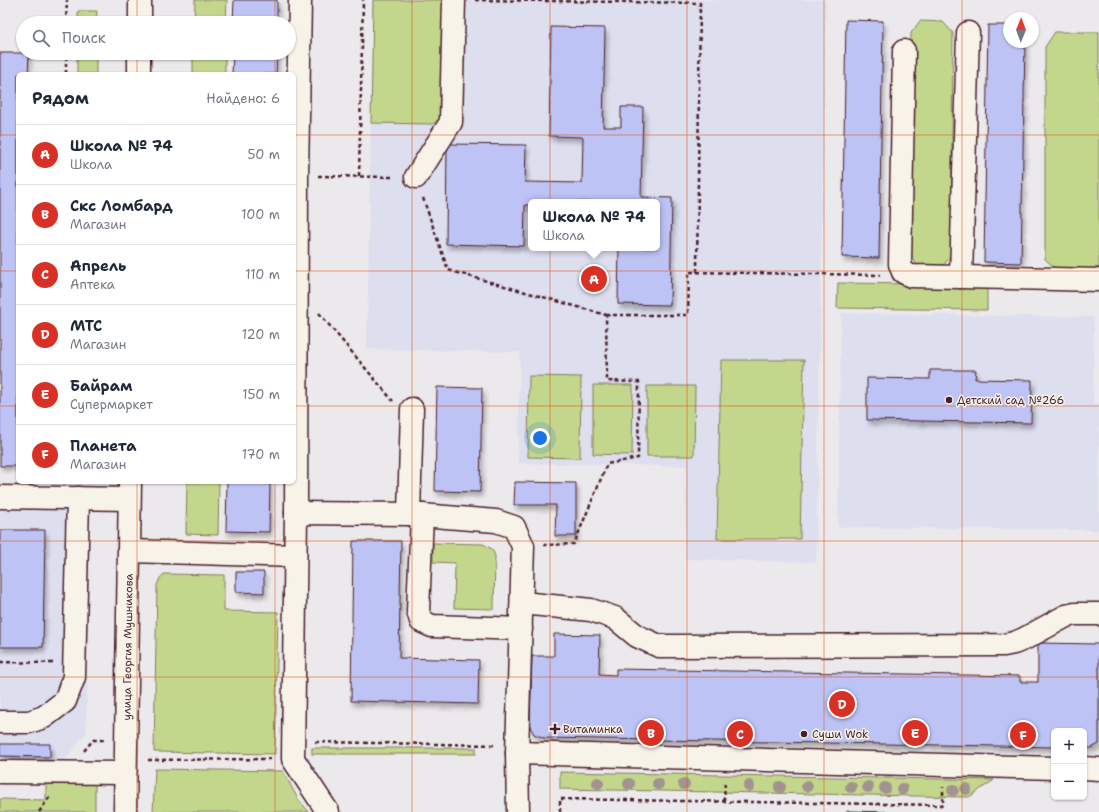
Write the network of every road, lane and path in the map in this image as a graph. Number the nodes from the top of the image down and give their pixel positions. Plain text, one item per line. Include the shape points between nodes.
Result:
1 (67, 0) edge
2 (140, 0) edge
3 (300, 0) edge
4 (363, 0) edge
5 (454, 0) edge
6 (474, 0) edge
7 (700, 1) edge
8 (66, 16) edge
9 (140, 16) edge
10 (968, 34) dead end
11 (904, 51) dead end
12 (66, 60) edge
13 (139, 60) edge
14 (66, 72) edge
15 (139, 72) edge
16 (296, 141) edge
17 (296, 176) edge
18 (359, 176) junction
19 (416, 177) junction
20 (697, 272) junction
21 (911, 276) junction
22 (961, 277) junction
23 (1099, 280) edge
24 (315, 308) dead end
25 (606, 315) junction
26 (403, 405) joint
27 (296, 484) edge
28 (130, 491) edge
29 (0, 497) edge
30 (78, 498) junction
31 (296, 513) junction
32 (416, 514) junction
33 (523, 546) junction
34 (130, 551) junction
35 (295, 556) junction
36 (522, 603) junction
37 (1099, 614) edge
38 (522, 629) junction
39 (0, 662) edge
40 (74, 663) junction
41 (0, 722) edge
42 (93, 740) dead end
43 (126, 740) junction
44 (517, 753) junction
45 (293, 759) junction
46 (944, 765) junction
47 (1051, 768) edge
48 (1087, 768) edge
49 (1099, 769) edge
50 (0, 772) edge
51 (125, 773) junction
52 (125, 812) edge
53 (328, 812) edge
54 (518, 812) edge
55 (560, 812) edge

1 - 8 path
2 - 9 street
3 - 16 street
4 - 18 path
5 - 19 street via 451,122
6 - 7 path
7 - 20 path
10 - 22 street
11 - 21 street via 900,264 903,272
12 - 14 path
13 - 15 street
17 - 18 path
18 - 19 path
19 - 25 path via 448,270
20 - 21 path
20 - 25 path via 689,272 688,315
21 - 22 street
22 - 23 street
24 - 26 path
25 - 33 path via 607,381 639,382 638,458 607,464 574,544
26 - 32 street
27 - 31 street
28 - 30 street
28 - 34 street, улица Георгия Мушникова
29 - 30 street
30 - 40 street
31 - 32 street
31 - 35 street
32 - 33 street via 496,520 514,527
32 - 38 street via 418,611 421,621 432,626
33 - 36 street
34 - 35 street
34 - 43 street, улица Георгия Мушникова
35 - 45 street
36 - 37 street via 591,610 615,618 637,636 659,646 1004,645 1024,639 1066,616
36 - 38 street
38 - 44 street
39 - 40 path
40 - 41 street via 74,677 65,701 44,717 29,722
42 - 43 path
43 - 45 path via 146,760
43 - 51 street, улица Георгия Мушникова
44 - 46 street
44 - 54 street
45 - 53 street
46 - 47 street
46 - 55 path via 943,805 560,799
48 - 49 street
50 - 51 street
51 - 52 street, улица Георгия Мушникова

